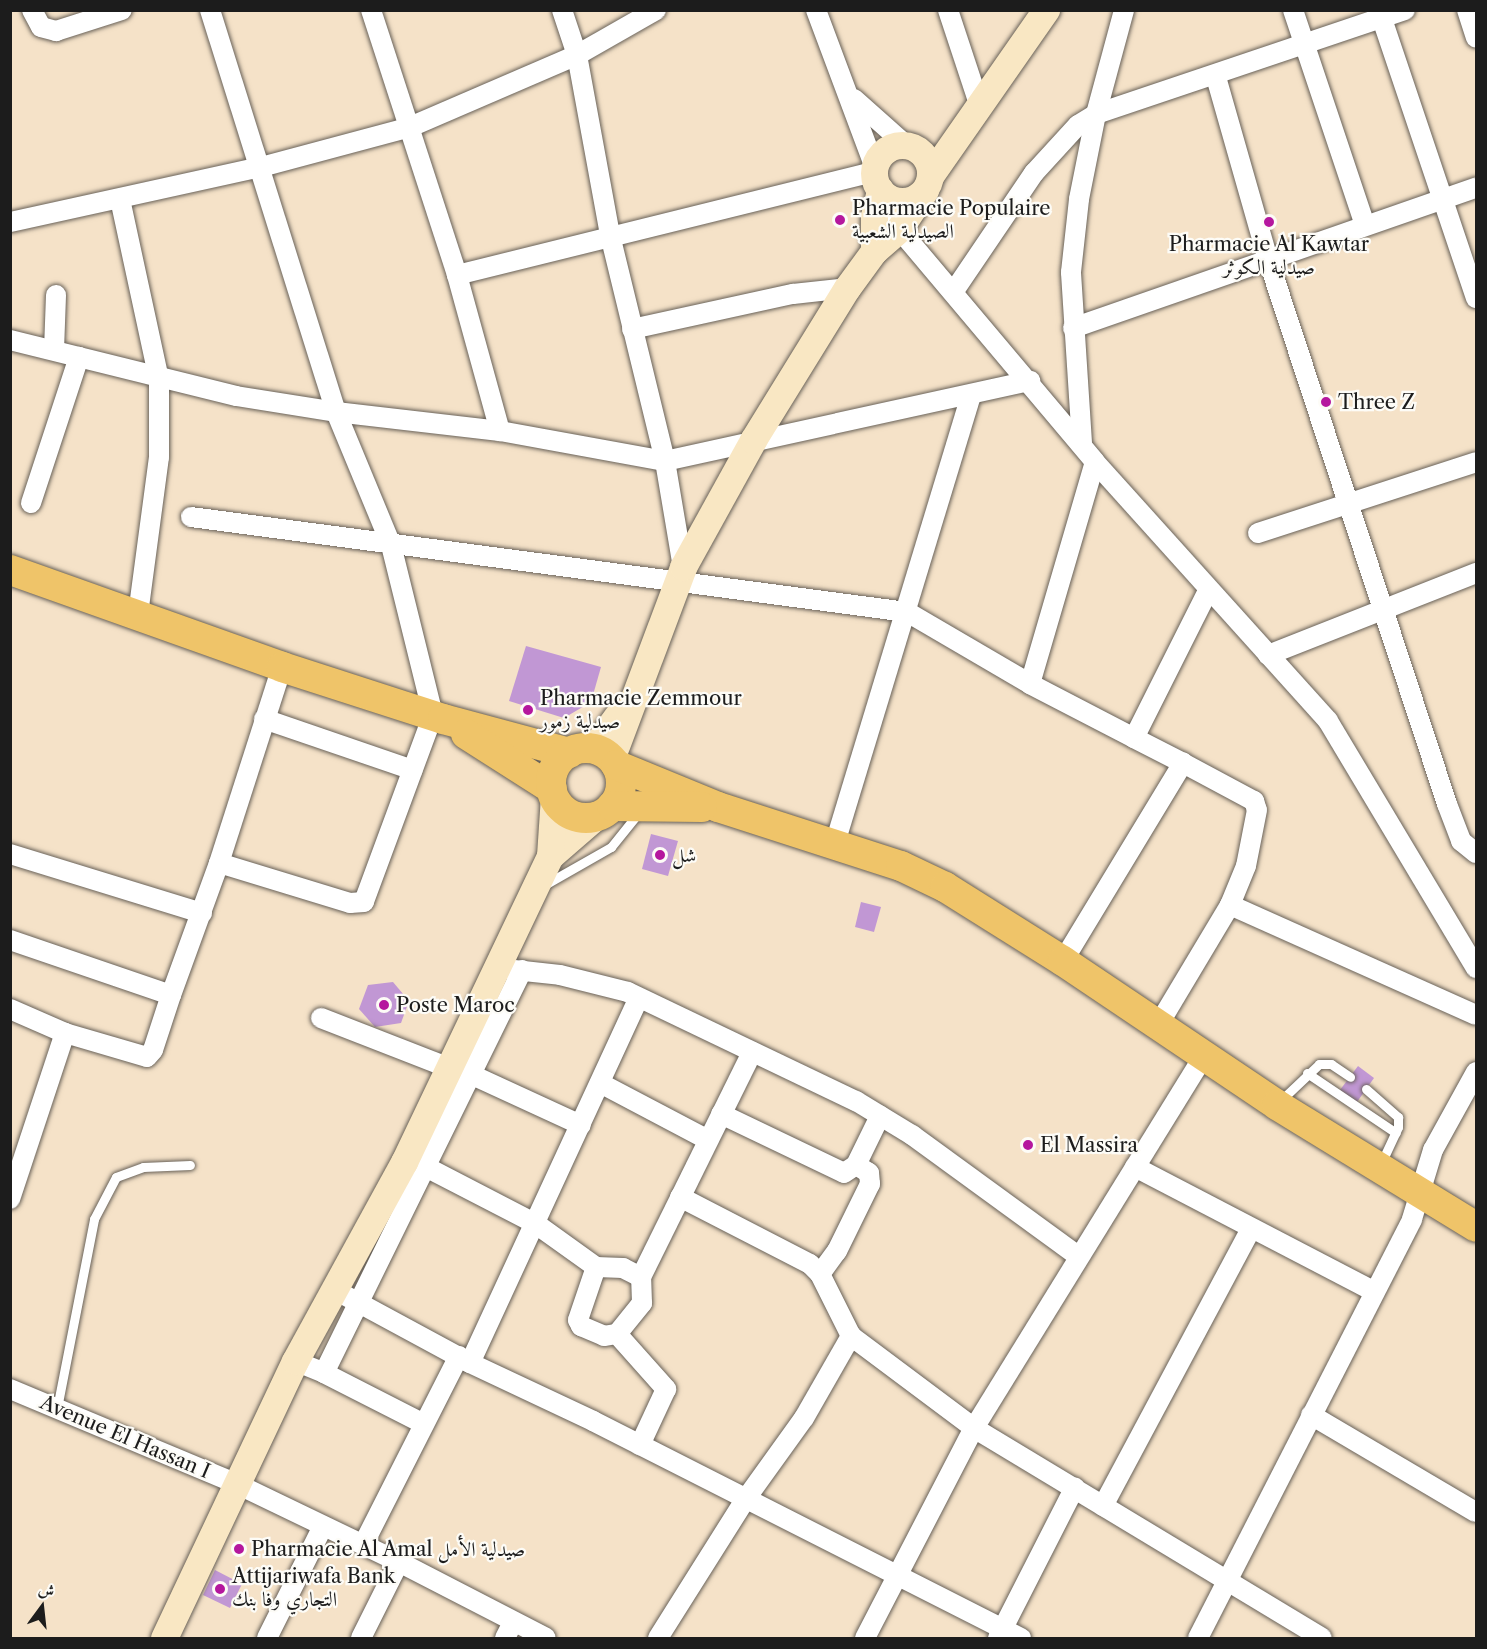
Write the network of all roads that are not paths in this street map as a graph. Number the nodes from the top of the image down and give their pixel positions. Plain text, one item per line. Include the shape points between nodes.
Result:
1 (32, 10) edge
2 (123, 10) edge
3 (210, 10) edge
4 (371, 10) edge
5 (562, 10) edge
6 (657, 10) edge
7 (816, 10) edge
8 (948, 10) edge
9 (1046, 10) edge
10 (1293, 10) edge
11 (1406, 10) edge
12 (1467, 10) edge
13 (1123, 11) edge
14 (1380, 15) edge
15 (1476, 38) edge
16 (1305, 45) junction
17 (577, 55) junction
18 (1216, 77) junction
19 (852, 97) junction
20 (973, 113) junction
21 (1096, 114) junction
22 (410, 127) junction
23 (911, 147) junction
24 (261, 167) junction
25 (928, 183) junction
26 (876, 187) junction
27 (1476, 188) edge
28 (120, 199) junction
29 (1443, 200) junction
30 (10, 222) edge
31 (1365, 225) junction
32 (899, 229) junction
33 (610, 235) junction
34 (874, 251) junction
35 (1268, 259) junction
36 (457, 275) junction
37 (847, 288) junction
38 (954, 291) junction
39 (56, 295) dead end
40 (1476, 298) edge
41 (1073, 328) junction
42 (632, 329) junction
43 (10, 339) edge
44 (54, 350) junction
45 (79, 357) junction
46 (159, 379) junction
47 (1030, 381) junction
48 (970, 396) junction
49 (336, 412) junction
50 (500, 431) junction
51 (753, 440) junction
52 (1082, 443) junction
53 (665, 461) junction
54 (1095, 462) junction
55 (1476, 462) edge
56 (31, 503) dead end
57 (1348, 504) junction
58 (191, 516) dead end
59 (1258, 533) dead end
60 (391, 545) junction
61 (10, 570) edge
62 (1476, 573) edge
63 (681, 575) junction
64 (1208, 591) junction
65 (1382, 607) junction
66 (907, 612) junction
67 (138, 614) junction
68 (1268, 655) junction
69 (282, 667) junction
70 (1030, 684) junction
71 (438, 717) junction
72 (264, 718) junction
73 (1134, 738) junction
74 (597, 756) junction
75 (1183, 763) junction
76 (413, 770) junction
77 (553, 792) junction
78 (643, 806) junction
79 (718, 807) junction
80 (604, 812) junction
81 (835, 843) junction
82 (1476, 853) edge
83 (10, 854) edge
84 (550, 856) junction
85 (219, 863) junction
86 (531, 894) junction
87 (1230, 904) junction
88 (202, 913) junction
89 (10, 940) edge
90 (1063, 961) junction
91 (1476, 968) edge
92 (509, 969) junction
93 (171, 995) junction
94 (639, 998) junction
95 (10, 1009) edge
96 (1476, 1015) edge
97 (321, 1018) dead end
98 (1157, 1027) junction
99 (65, 1034) junction
100 (752, 1052) junction
101 (1203, 1057) junction
102 (459, 1070) junction
103 (1476, 1072) edge
104 (1307, 1073) junction
105 (1350, 1077) dead end
106 (600, 1083) junction
107 (1366, 1089) dead end
108 (1277, 1105) junction
109 (722, 1114) junction
110 (880, 1116) junction
111 (581, 1125) junction
112 (1396, 1133) junction
113 (708, 1140) junction
114 (414, 1164) junction
115 (190, 1165) dead end
116 (856, 1165) junction
117 (1135, 1167) junction
118 (1379, 1168) junction
119 (12, 1191) edge
120 (1421, 1194) junction
121 (680, 1197) junction
122 (536, 1224) junction
123 (1476, 1227) edge
124 (1251, 1229) junction
125 (1078, 1256) junction
126 (596, 1267) junction
127 (820, 1274) junction
128 (641, 1277) junction
129 (1373, 1291) junction
130 (345, 1297) junction
131 (617, 1334) junction
132 (851, 1336) junction
133 (464, 1360) junction
134 (295, 1361) junction
135 (324, 1373) junction
136 (10, 1389) edge
137 (57, 1408) junction
138 (1311, 1415) junction
139 (424, 1424) junction
140 (974, 1428) junction
141 (640, 1445) junction
142 (239, 1485) junction
143 (1075, 1487) junction
144 (744, 1500) junction
145 (1103, 1506) junction
146 (1476, 1512) edge
147 (323, 1526) junction
148 (363, 1545) junction
149 (399, 1562) junction
150 (897, 1575) junction
151 (1227, 1581) junction
152 (509, 1630) edge
153 (1001, 1633) edge
154 (164, 1638) edge
155 (267, 1638) edge
156 (361, 1638) edge
157 (546, 1638) edge
158 (658, 1638) edge
159 (865, 1638) edge
160 (1021, 1638) edge
161 (1198, 1638) edge
162 (1322, 1638) edge

1 - 2 street via 41,27 56,31
3 - 24 street
4 - 22 street
5 - 17 street
6 - 17 street
7 - 19 street
8 - 20 street
9 - 20 main road
10 - 16 street
11 - 14 street
12 - 15 street
13 - 21 street
14 - 16 street
14 - 29 street
16 - 18 street
16 - 31 street
17 - 22 street
17 - 33 street
18 - 21 street
18 - 35 street
19 - 23 street
19 - 26 street
20 - 23 main road
20 - 25 main road
21 - 38 street via 1068,132 1049,153
21 - 41 street via 1079,199 1071,272
22 - 24 street
22 - 36 street
23 - 25 main road via 924,156
23 - 26 main road via 886,151
24 - 28 street
24 - 49 street
25 - 26 main road via 917,197 897,201
25 - 32 main road
26 - 32 street
26 - 33 street
26 - 34 main road
27 - 29 street
28 - 30 street
28 - 46 street
29 - 31 street
29 - 40 street
31 - 35 street
32 - 34 main road
32 - 38 street
33 - 36 street
33 - 42 street
34 - 37 main road
35 - 41 street
35 - 57 street
36 - 50 street
37 - 42 street via 793,294
37 - 51 main road
38 - 47 street
39 - 44 street
41 - 52 street
42 - 53 street
43 - 44 street
44 - 45 street
45 - 46 street
45 - 56 street
46 - 49 street
46 - 67 street via 159,457
47 - 48 street
47 - 52 street
48 - 51 street
48 - 66 street
49 - 50 street
49 - 60 street
50 - 53 street
51 - 53 street
51 - 63 main road
52 - 54 street
53 - 63 street
54 - 64 street
54 - 70 street
55 - 57 street
57 - 59 street
57 - 65 street
58 - 60 street
60 - 63 street
60 - 71 street
61 - 67 main road
62 - 65 street
63 - 66 street
63 - 74 main road via 634,693
64 - 68 street
64 - 73 street
65 - 68 street
65 - 82 street via 1461,841
66 - 70 street
66 - 81 street
67 - 69 main road
68 - 91 street via 1308,697 1347,749
69 - 71 main road
69 - 72 street
70 - 73 street
71 - 74 main road
71 - 76 street
71 - 77 main road
72 - 76 street
72 - 85 street
73 - 75 street
74 - 77 main road via 555,768
74 - 79 main road
74 - 80 main road via 621,786
75 - 87 street via 1254,801 1257,810 1246,866
75 - 90 street
76 - 85 street via 367,896 357,905
77 - 80 main road via 566,812
77 - 84 main road
78 - 79 main road
78 - 80 main road
78 - 86 lane via 611,847
79 - 81 main road
80 - 84 main road
81 - 90 main road via 901,866 945,887
83 - 88 street
84 - 86 main road
85 - 88 street
86 - 92 main road
87 - 96 street
87 - 98 street
88 - 93 street
89 - 93 street
90 - 98 main road
92 - 94 street via 560,975
92 - 102 main road
93 - 99 street via 153,1050 147,1057
94 - 100 street
94 - 106 street
95 - 99 street
97 - 102 street
98 - 101 main road
99 - 119 street
100 - 109 street
100 - 110 street
101 - 108 main road
101 - 117 street
102 - 111 street
102 - 114 main road
103 - 120 street via 1433,1150
104 - 105 lane via 1328,1063
104 - 108 lane
104 - 112 lane
106 - 111 street
106 - 113 street
107 - 112 lane via 1396,1112
108 - 118 main road
109 - 113 street
109 - 116 street via 844,1173
110 - 116 street
110 - 125 street
111 - 122 street
112 - 118 lane
113 - 121 street
114 - 122 street
114 - 130 main road
115 - 137 lane via 143,1167 116,1177 94,1218
116 - 127 street via 869,1173 870,1184 837,1251
117 - 124 street
117 - 125 street
118 - 120 main road
120 - 123 main road
120 - 129 street
121 - 127 street via 810,1264
121 - 128 street
122 - 126 street
122 - 133 street
124 - 129 street
124 - 145 street
125 - 140 street
126 - 128 street via 622,1268
126 - 131 street via 578,1320 581,1326 604,1336
127 - 132 street
128 - 131 street via 642,1303
129 - 138 street
130 - 133 street
130 - 134 main road
130 - 135 street
131 - 141 street via 666,1389
132 - 140 street
132 - 144 street via 804,1418
133 - 139 street
133 - 141 street
134 - 135 street
134 - 142 main road
135 - 139 street
136 - 137 street, Avenue El Hassan I
137 - 142 street, Avenue El Hassan I
138 - 146 street
138 - 151 street
139 - 148 street
140 - 143 street
140 - 150 street
141 - 144 street
142 - 147 street, Avenue El Hassan I
142 - 154 main road
143 - 145 street
143 - 153 street
144 - 150 street
144 - 158 street
145 - 151 street
147 - 148 street, Avenue El Hassan I
147 - 155 street
148 - 149 street, Avenue El Hassan I
149 - 152 street, Avenue El Hassan I
149 - 156 street
150 - 153 street
150 - 159 street
151 - 161 street
151 - 162 street
152 - 157 street, Avenue El Hassan I
153 - 160 street

